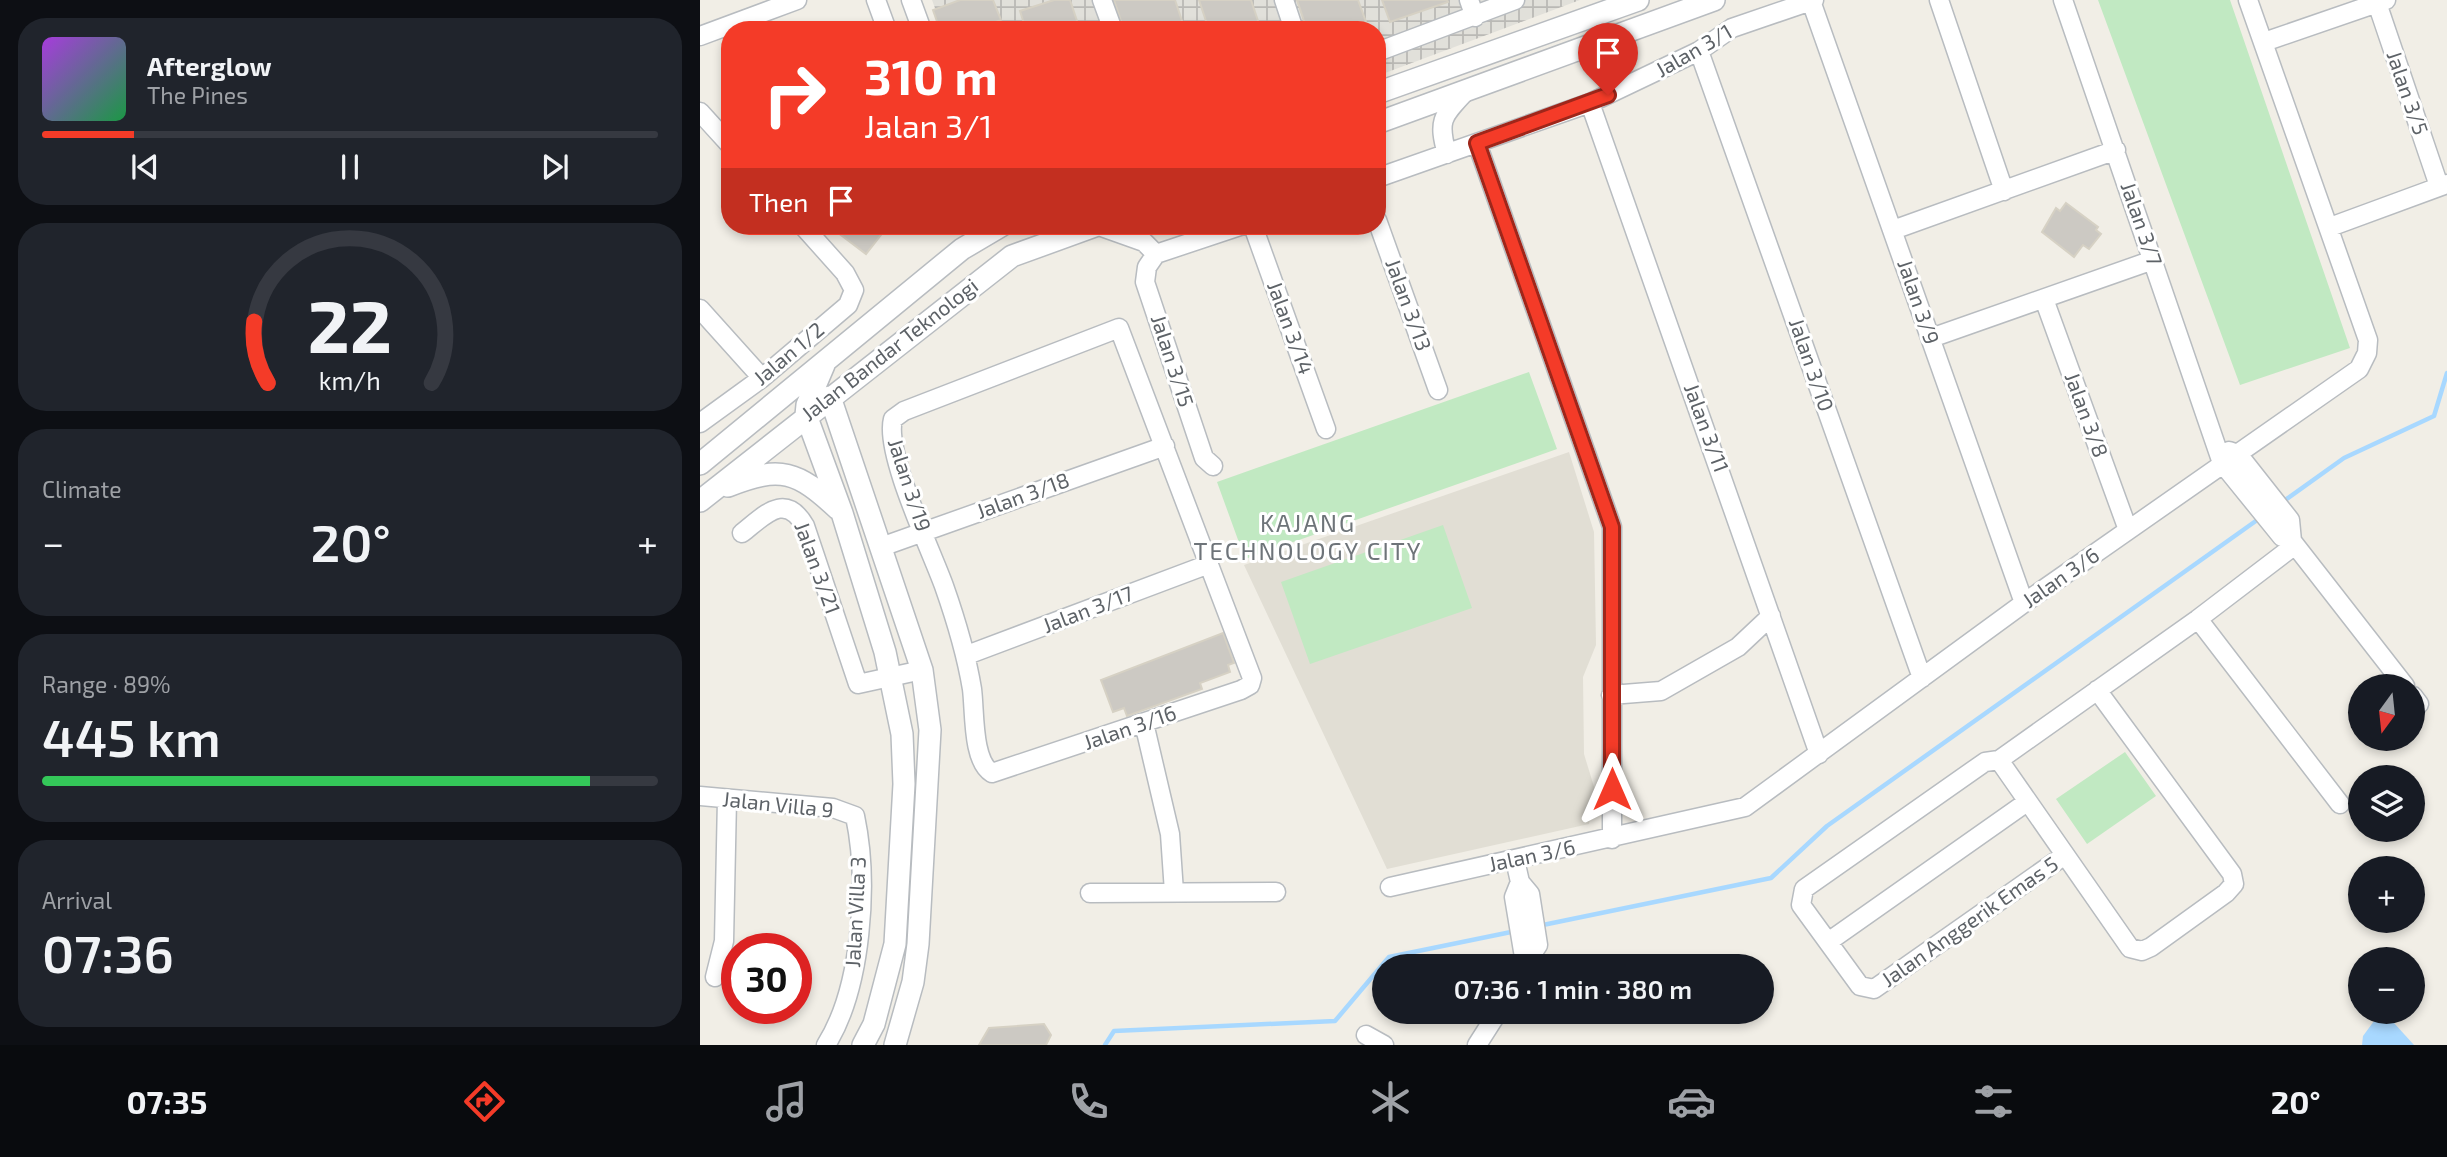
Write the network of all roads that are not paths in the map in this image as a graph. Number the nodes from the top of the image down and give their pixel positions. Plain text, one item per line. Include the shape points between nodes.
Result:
1 (797, 0) edge
2 (876, 0) edge
3 (911, 0) edge
4 (1102, 0) edge
5 (1284, 0) edge
6 (1515, 0) edge
7 (1638, 0) edge
8 (1714, 0) edge
9 (1939, 0) edge
10 (2063, 0) edge
11 (2248, 0) edge
12 (1812, 1) edge
13 (2380, 1) edge
14 (1472, 8) edge
15 (740, 21) edge
16 (884, 21) edge
17 (919, 21) edge
18 (1110, 21) edge
19 (1291, 21) edge
20 (721, 28) edge
21 (700, 36) edge
22 (2264, 43) junction
23 (1386, 48) edge
24 (1699, 51) junction
25 (1491, 52) junction
26 (1507, 76) junction
27 (1386, 90) edge
28 (1468, 90) junction
29 (1590, 103) junction
30 (700, 111) edge
31 (1386, 120) edge
32 (721, 135) edge
33 (1477, 143) junction
34 (2116, 150) junction
35 (1447, 154) junction
36 (1386, 175) edge
37 (2443, 185) edge
38 (2004, 191) junction
39 (2330, 227) junction
40 (1893, 230) junction
41 (811, 235) edge
42 (984, 235) edge
43 (1072, 235) edge
44 (1123, 235) edge
45 (1213, 235) edge
46 (1256, 235) edge
47 (1382, 235) edge
48 (1156, 254) junction
49 (2153, 260) junction
50 (2044, 299) junction
51 (700, 309) edge
52 (1931, 338) junction
53 (824, 365) junction
54 (865, 369) junction
55 (762, 378) junction
56 (1438, 390) dead end
57 (775, 403) junction
58 (816, 403) junction
59 (700, 423) edge
60 (840, 426) junction
61 (1326, 429) dead end
62 (1165, 446) junction
63 (2228, 460) junction
64 (700, 464) edge
65 (1213, 466) dead end
66 (704, 498) edge
67 (842, 513) junction
68 (2128, 530) junction
69 (924, 531) junction
70 (742, 533) dead end
71 (2289, 535) junction
72 (881, 547) junction
73 (1209, 564) junction
74 (2024, 604) junction
75 (1772, 617) junction
76 (2198, 619) junction
77 (967, 655) junction
78 (922, 670) junction
79 (2396, 674) edge
80 (890, 677) junction
81 (1922, 678) junction
82 (2097, 690) junction
83 (1611, 695) junction
84 (1144, 723) junction
85 (1819, 754) junction
86 (1999, 760) junction
87 (1003, 771) joint
88 (700, 796) edge
89 (727, 799) junction
90 (2027, 802) junction
91 (2340, 804) dead end
92 (855, 816) joint
93 (1612, 839) junction
94 (2065, 855) junction
95 (1515, 860) junction
96 (1390, 887) dead end
97 (1174, 892) junction
98 (1276, 892) dead end
99 (1090, 893) dead end
100 (1828, 942) junction
101 (1527, 954) edge
102 (715, 977) dead end
103 (1490, 1024) edge
104 (1366, 1035) dead end
105 (826, 1045) edge
106 (863, 1045) edge
107 (895, 1045) edge
108 (1384, 1045) edge
109 (1477, 1045) edge

1 - 15 street
2 - 16 street
3 - 17 street
4 - 18 street
5 - 19 street
6 - 14 street
7 - 25 street
8 - 26 street
9 - 38 street
10 - 34 street, Jalan 3/7
11 - 22 street, Jalan 3/6
12 - 24 street, Jalan 3/1 via 1732,28
12 - 40 street, Jalan 3/9
13 - 22 street
13 - 37 street, Jalan 3/5
14 - 23 street
20 - 21 street
22 - 39 street, Jalan 3/6
24 - 29 street, Jalan 3/1
24 - 81 street, Jalan 3/10
25 - 26 street via 1510,64
25 - 27 street
26 - 28 street
28 - 31 street
28 - 35 street via 1441,120
29 - 33 street, Jalan 3/1
29 - 75 street, Jalan 3/11
30 - 32 street
33 - 35 street, Jalan 3/1
33 - 83 street via 1612,527
34 - 38 street
34 - 49 street, Jalan 3/7
35 - 36 street, Jalan 3/1
37 - 39 street
38 - 40 street
39 - 63 street, Jalan 3/6 via 2368,340 2367,354 2359,369
40 - 52 street, Jalan 3/9
41 - 55 street, Jalan 1/2 via 854,290 848,305
42 - 53 street, Jalan Bandar Teknologi
43 - 54 street, Jalan Bandar Teknologi via 1012,256
44 - 48 street via 1144,242
45 - 48 street
46 - 61 street, Jalan 3/14
47 - 56 street, Jalan 3/13
48 - 65 street, Jalan 3/15 via 1147,267 1145,282 1204,458
49 - 50 street
49 - 63 street, Jalan 3/7
50 - 52 street
50 - 68 street, Jalan 3/8
51 - 55 street
52 - 74 street, Jalan 3/9
53 - 57 street, Jalan Bandar Teknologi
53 - 58 street
54 - 58 street, Jalan Bandar Teknologi
54 - 60 street
55 - 59 street, Jalan 1/2
57 - 58 street
57 - 64 street, Jalan Bandar Teknologi
58 - 60 street
58 - 66 street, Jalan Bandar Teknologi
58 - 67 street
60 - 72 street
62 - 69 street, Jalan 3/18
62 - 69 street, Jalan 3/19 via 1119,328 893,419 891,433 901,471
62 - 73 street
63 - 68 street, Jalan 3/6
63 - 71 street
63 - 71 street via 2250,469
66 - 67 street via 760,474 777,472 810,483
67 - 80 street
68 - 74 street, Jalan 3/6
69 - 72 street, Jalan 3/18
69 - 77 street, Jalan 3/19
70 - 80 street, Jalan 3/21 via 771,511 797,513 858,684
71 - 76 street
71 - 79 street
72 - 78 street
73 - 77 street, Jalan 3/17
73 - 84 street, Jalan 3/16 via 1252,678 1250,685
74 - 81 street, Jalan 3/6
75 - 83 street via 1738,647 1661,691
75 - 85 street, Jalan 3/11
76 - 82 street
76 - 91 street
77 - 87 street, Jalan 3/19 via 978,753 985,769
78 - 80 street
78 - 107 street via 930,730 922,905 913,982
80 - 106 street via 902,734 904,784 899,904 888,981
81 - 85 street, Jalan 3/6
82 - 86 street
82 - 94 street via 2232,874 2234,884 2143,951 2130,948
83 - 93 street
84 - 87 street, Jalan 3/16
84 - 97 street via 1170,834
85 - 93 street, Jalan 3/6 via 1745,807
86 - 90 street
86 - 100 street via 1985,762 1804,889 1801,905
88 - 89 street, Jalan Villa 9
89 - 92 street, Jalan Villa 9 via 833,808
89 - 102 street via 724,942
90 - 94 street
90 - 100 street
92 - 105 street, Jalan Villa 3 via 860,836 856,968
93 - 95 street, Jalan 3/6
94 - 100 street, Jalan Anggerik Emas 5 via 1874,989 1860,986
95 - 96 street, Jalan 3/6
95 - 101 street
97 - 98 street
97 - 99 street
103 - 109 street
104 - 108 street

